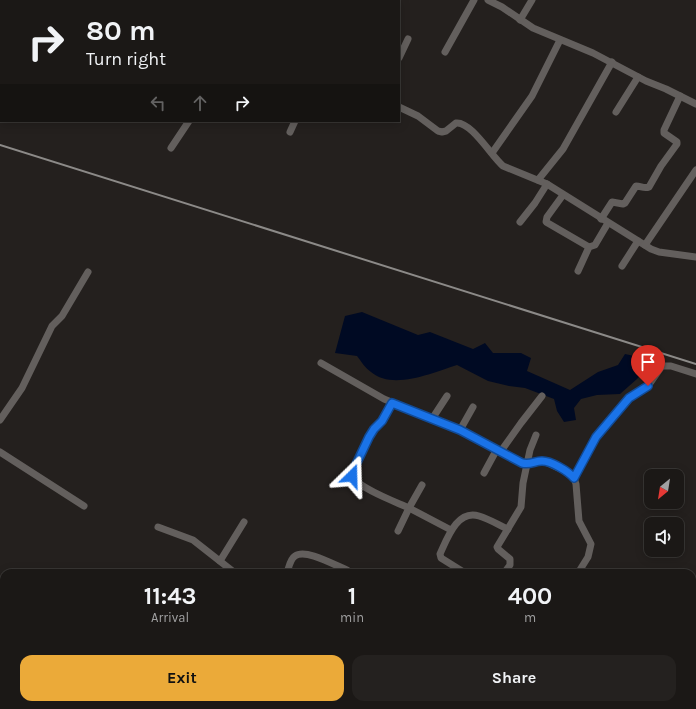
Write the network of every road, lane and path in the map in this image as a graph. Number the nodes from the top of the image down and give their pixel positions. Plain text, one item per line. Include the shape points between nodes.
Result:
1 (474, 0) edge
2 (488, 0) edge
3 (532, 0) edge
4 (520, 20) junction
5 (408, 39) dead end
6 (560, 40) junction
7 (445, 52) dead end
8 (400, 56) edge
9 (612, 62) junction
10 (638, 77) junction
11 (680, 96) junction
12 (696, 104) edge
13 (400, 107) edge
14 (616, 112) dead end
15 (188, 122) edge
16 (295, 122) edge
17 (290, 132) dead end
18 (171, 148) dead end
19 (492, 153) junction
20 (696, 170) edge
21 (538, 180) junction
22 (547, 184) junction
23 (563, 195) junction
24 (601, 218) junction
25 (520, 222) dead end
26 (608, 223) junction
27 (638, 241) junction
28 (645, 245) junction
29 (589, 247) junction
30 (696, 257) edge
31 (622, 266) dead end
32 (578, 271) dead end
33 (88, 272) dead end
34 (321, 363) dead end
35 (696, 374) edge
36 (447, 396) dead end
37 (542, 396) dead end
38 (392, 403) junction
39 (473, 406) dead end
40 (432, 419) junction
41 (0, 420) edge
42 (460, 430) junction
43 (536, 435) dead end
44 (499, 450) junction
45 (0, 452) edge
46 (527, 464) junction
47 (484, 473) dead end
48 (574, 478) junction
49 (422, 485) dead end
50 (84, 506) dead end
51 (409, 508) junction
52 (244, 522) dead end
53 (158, 527) dead end
54 (508, 529) junction
55 (451, 530) junction
56 (398, 531) dead end
57 (220, 561) junction
58 (230, 569) edge
59 (289, 569) edge
60 (345, 569) edge
61 (459, 569) edge
62 (507, 569) edge
63 (580, 569) edge

1 - 7 street
2 - 4 street
3 - 4 street
4 - 6 street
5 - 8 street
6 - 9 street
6 - 19 street via 529,101
9 - 10 street
9 - 21 street via 563,149
10 - 11 street
10 - 14 street
11 - 12 street
11 - 24 street via 664,130 664,133 677,142 676,146 649,188 636,186 625,203 612,202
13 - 19 street via 418,116 438,131 446,131 456,122 462,123
15 - 18 street
16 - 17 street
19 - 21 street via 503,166
20 - 28 street
21 - 22 street
22 - 23 street
22 - 25 street
23 - 24 street
23 - 29 street via 546,222
24 - 26 street
26 - 27 street
26 - 29 street via 595,245
27 - 28 street
27 - 31 street
28 - 30 street via 659,252
29 - 32 street
33 - 41 street via 62,316 52,326 22,388
34 - 38 street
35 - 48 street via 671,366 662,366 648,386 629,398 596,437
36 - 40 street
37 - 44 street
38 - 40 street
38 - 51 street via 369,437 352,476 367,488
39 - 42 street
40 - 42 street
42 - 44 street
43 - 46 street
44 - 46 street
44 - 47 street
45 - 50 street
46 - 48 street via 546,462 565,470
46 - 54 street via 521,507
48 - 63 street via 579,521 591,544 588,557
49 - 51 street
51 - 55 street
51 - 56 street
52 - 57 street
53 - 57 street via 193,540
54 - 55 street via 472,515 458,522
54 - 62 street via 497,547 510,559
55 - 61 street via 440,554 441,558
57 - 58 street
59 - 60 street via 294,557 300,554 316,556

